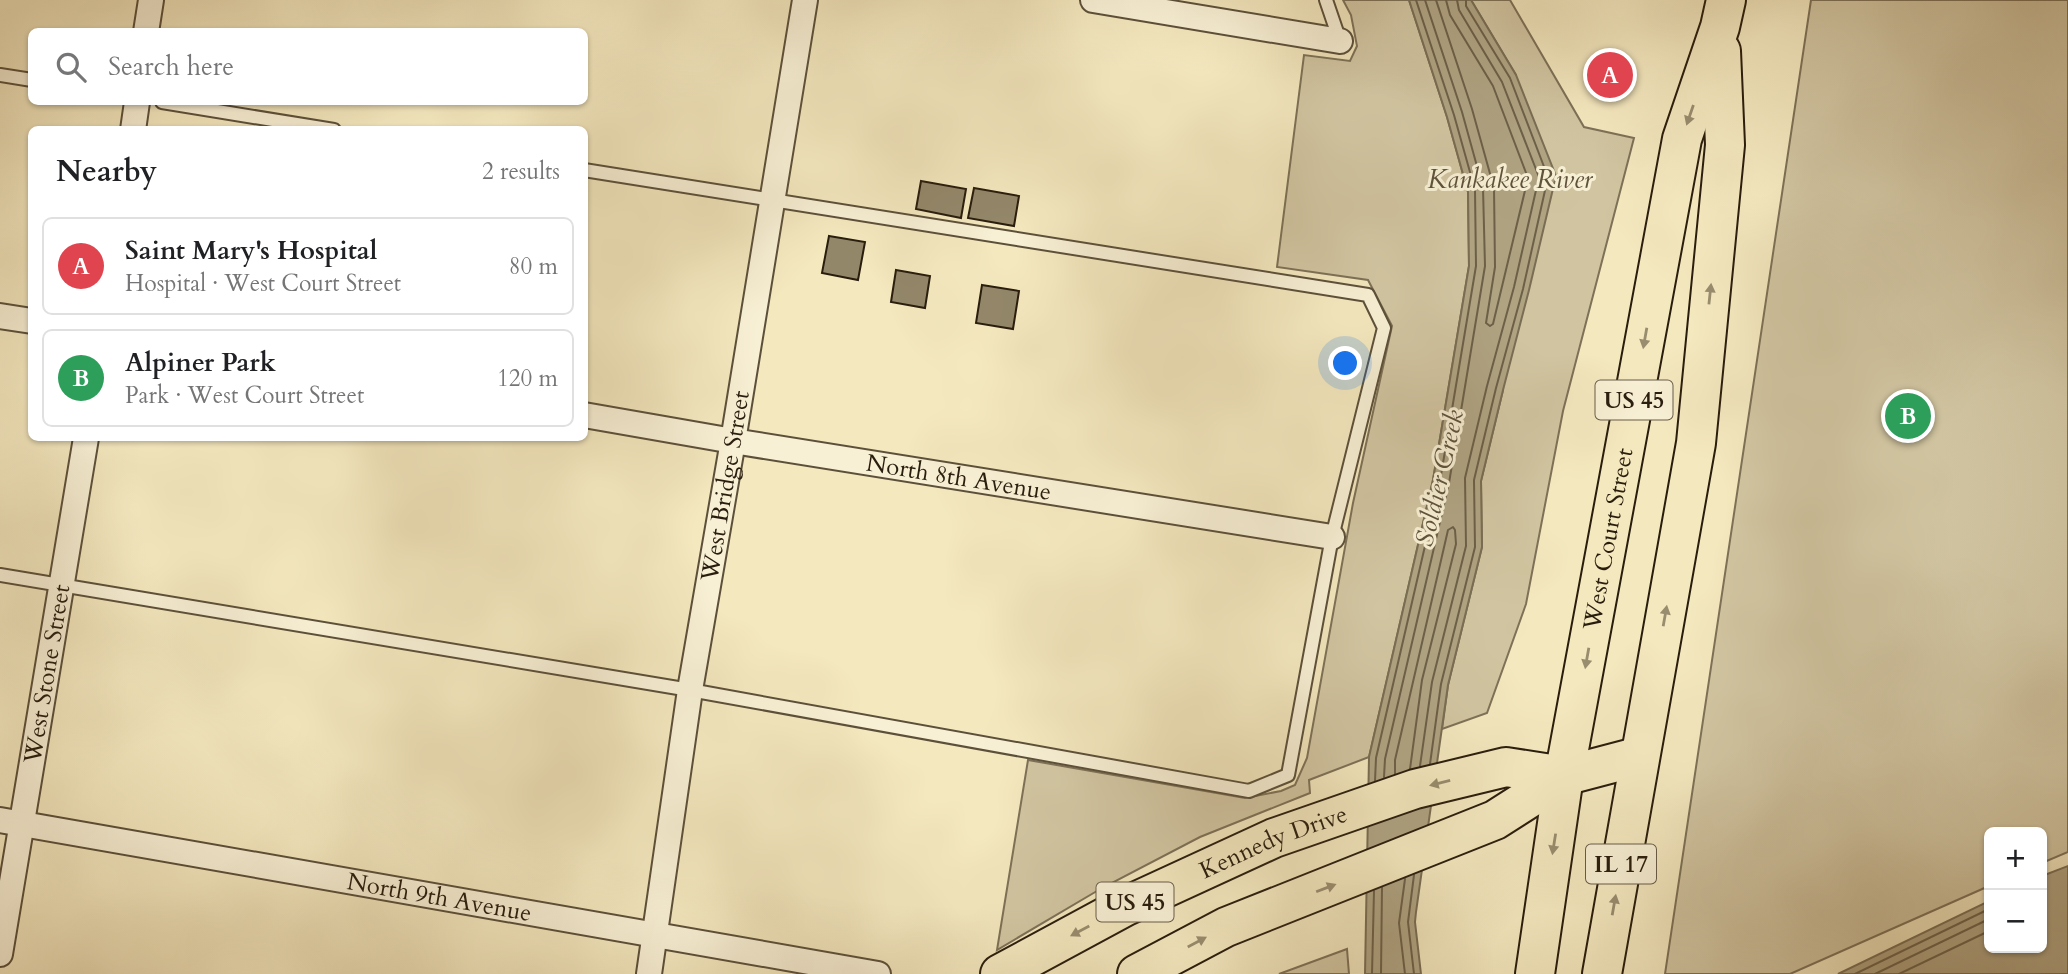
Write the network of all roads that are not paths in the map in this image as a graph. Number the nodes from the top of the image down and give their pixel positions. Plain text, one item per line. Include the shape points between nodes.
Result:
1 (151, 0) edge
2 (805, 0) edge
3 (1093, 0) edge
4 (1326, 0) edge
5 (1723, 14) edge
6 (147, 28) edge
7 (1340, 41) joint
8 (0, 75) edge
9 (28, 79) edge
10 (136, 105) edge
11 (180, 105) edge
12 (133, 126) edge
13 (309, 126) edge
14 (588, 171) edge
15 (772, 201) junction
16 (0, 316) edge
17 (28, 320) edge
18 (588, 416) edge
19 (85, 441) edge
20 (733, 441) junction
21 (1332, 537) junction
22 (0, 575) edge
23 (61, 584) junction
24 (690, 690) junction
25 (1640, 756) junction
26 (1564, 776) junction
27 (10, 822) edge
28 (655, 935) junction
29 (0, 954) edge
30 (1603, 973) edge
31 (649, 974) edge
32 (878, 974) edge
33 (1000, 974) edge
34 (1137, 974) edge
35 (1535, 974) edge

1 - 6 street
2 - 15 street, West Bridge Street
3 - 7 street
4 - 7 lane
25 -> 5 main road, West Court Street / US 45 via 1696,443 1725,145
5 -> 26 main road, West Court Street / US 45 via 1682,139
8 - 9 lane
10 - 12 street
11 - 13 lane
14 - 15 lane
15 - 20 street, West Bridge Street
15 - 21 lane via 1368,295 1384,328
16 - 17 street
18 - 20 street, North 8th Avenue
19 - 23 street, West Stone Street
20 - 21 street, North 8th Avenue
20 - 24 street, West Bridge Street
21 - 24 lane via 1288,775 1249,790
22 - 23 lane
23 - 24 lane
23 - 27 street, West Stone Street
24 - 28 street, West Bridge Street
25 - 26 main road, Kennedy Drive / US 45
30 -> 25 main road, West Court Street / IL 17
26 -> 33 main road, Kennedy Drive / US 45 via 1506,767 1416,789 1274,838 1124,907
34 -> 26 main road, Kennedy Drive / US 45 via 1226,927 1495,820
26 -> 35 main road, West Court Street / IL 17
27 - 28 street, North 9th Avenue
27 - 29 street, West Stone Street
28 - 31 street, West Bridge Street
28 - 32 street, North 9th Avenue

